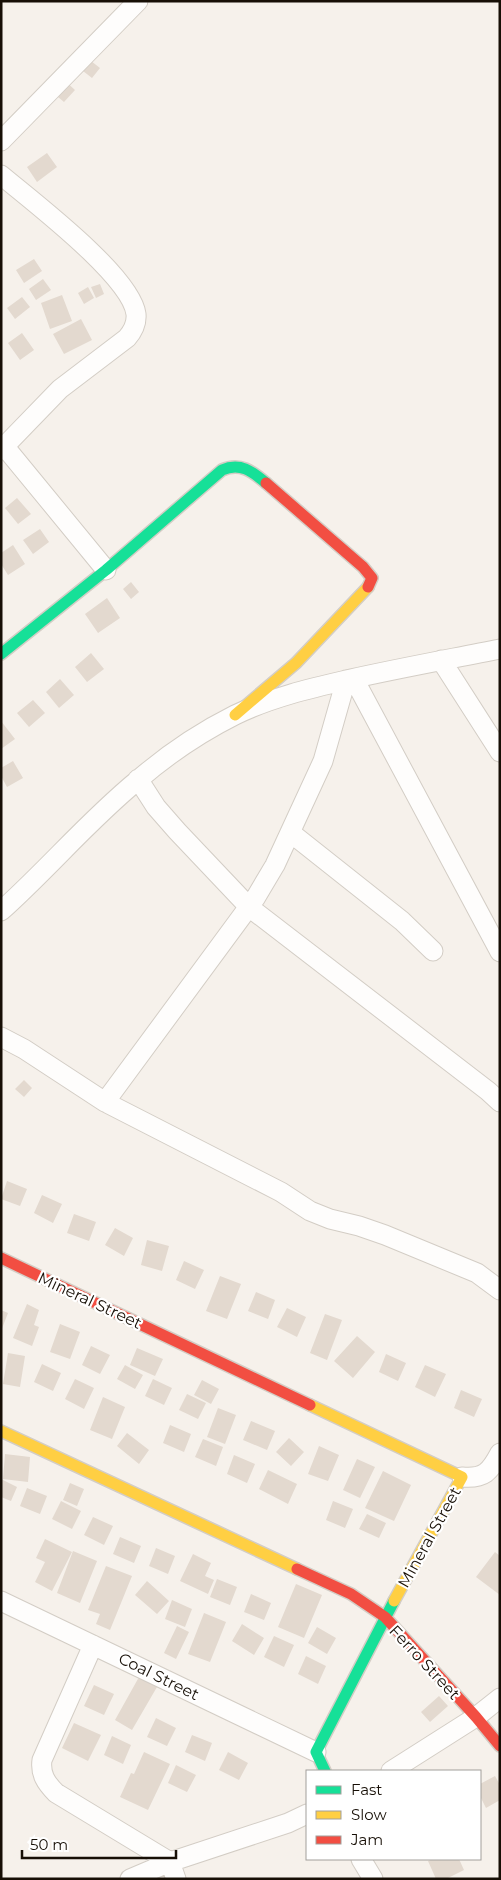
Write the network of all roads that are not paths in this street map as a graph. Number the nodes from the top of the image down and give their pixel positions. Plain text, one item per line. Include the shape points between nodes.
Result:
1 (138, 1) edge
2 (1, 141) edge
3 (1, 175) edge
4 (3, 448) edge
5 (106, 570) junction
6 (500, 649) edge
7 (1, 654) edge
8 (442, 660) junction
9 (350, 680) junction
10 (235, 715) junction
11 (500, 752) edge
12 (138, 779) junction
13 (290, 833) junction
14 (249, 907) junction
15 (1, 911) edge
16 (433, 951) dead end
17 (500, 952) edge
18 (1, 1036) edge
19 (105, 1102) junction
20 (500, 1102) edge
21 (1, 1258) edge
22 (500, 1290) edge
23 (1, 1431) edge
24 (500, 1454) edge
25 (462, 1477) junction
26 (1, 1601) edge
27 (385, 1617) junction
28 (93, 1645) junction
29 (500, 1698) edge
30 (476, 1717) junction
31 (500, 1746) edge
32 (316, 1752) junction
33 (324, 1770) edge
34 (393, 1770) edge
35 (306, 1814) edge
36 (362, 1860) edge
37 (178, 1866) edge
38 (130, 1879) edge
39 (373, 1879) edge

1 - 2 street
3 - 4 street via 104,266 129,297 136,315 133,331 127,338 60,389
4 - 5 street
5 - 7 street
5 - 10 street via 222,470 231,466 241,466 263,480 363,567 372,578 367,589 296,663
6 - 8 street
8 - 9 street
8 - 11 street
9 - 10 street via 304,690
9 - 13 street via 323,761
9 - 17 street
10 - 12 street via 185,744
12 - 14 street via 156,807
12 - 15 street
13 - 14 street
13 - 16 street via 402,921
14 - 19 street
14 - 20 street
18 - 19 street
19 - 22 street via 281,1192 310,1211 385,1235 477,1273
21 - 25 street, Mineral Street
23 - 27 street via 351,1594
24 - 25 street via 488,1472 476,1477
25 - 27 street, Mineral Street
26 - 28 street, Coal Street
27 - 30 street, Ferro Street
27 - 32 street, Ferro Street
28 - 32 street, Coal Street
28 - 37 street via 42,1760 43,1776 56,1793
29 - 30 street
30 - 31 street, Ferro Street
30 - 34 street
32 - 33 street
35 - 37 street
36 - 39 street
37 - 38 street

